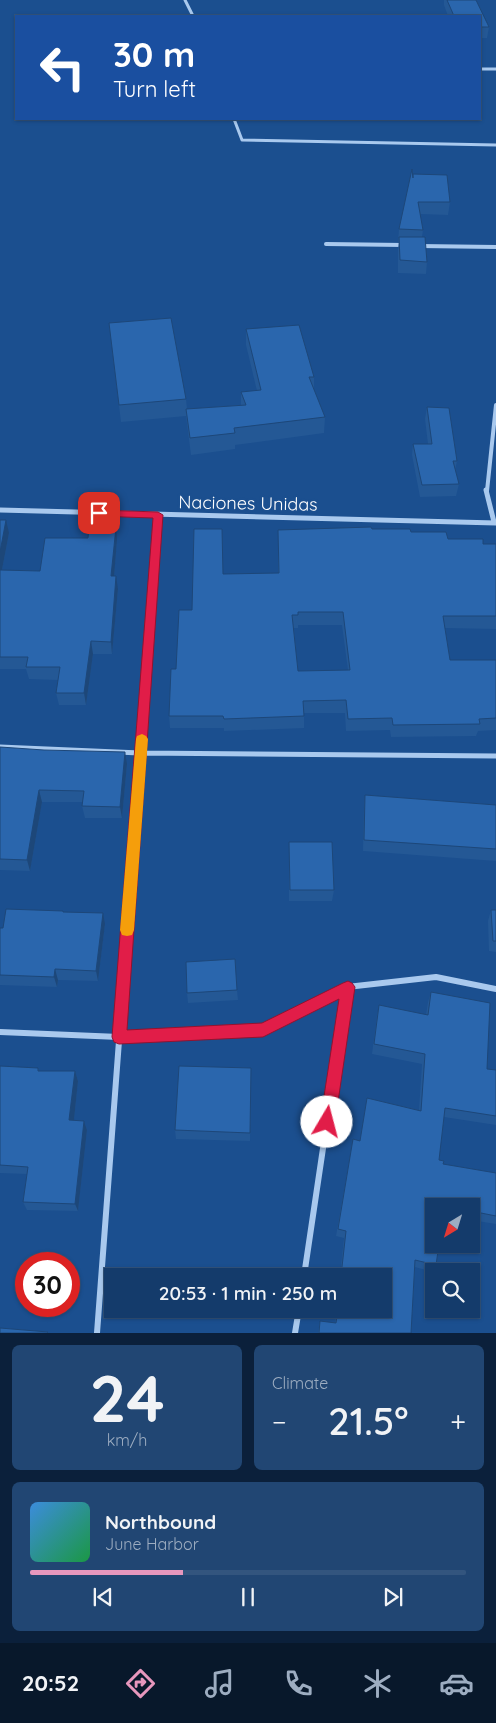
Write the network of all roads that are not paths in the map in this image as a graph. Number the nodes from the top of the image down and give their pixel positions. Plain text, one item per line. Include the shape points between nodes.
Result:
1 (185, 0) edge
2 (192, 15) edge
3 (481, 69) edge
4 (496, 69) edge
5 (234, 120) edge
6 (496, 145) edge
7 (326, 244) dead end
8 (406, 246) edge
9 (416, 246) edge
10 (496, 247) edge
11 (496, 405) edge
12 (0, 510) edge
13 (158, 515) junction
14 (495, 523) edge
15 (0, 747) edge
16 (140, 753) junction
17 (496, 756) edge
18 (348, 987) junction
19 (496, 989) edge
20 (0, 1032) edge
21 (119, 1037) junction
22 (305, 1268) edge
23 (298, 1318) edge
24 (97, 1333) edge
25 (295, 1333) edge

1 - 2 street
3 - 4 street
5 - 6 street via 242,140
7 - 8 street
9 - 10 street
11 - 14 street via 486,489
12 - 13 street, Naciones Unidas
13 - 14 street, Naciones Unidas
13 - 16 street
15 - 16 street
16 - 17 street
16 - 21 street
18 - 19 street via 436,977
18 - 21 street via 263,1030
18 - 22 street
20 - 21 street
21 - 24 street
23 - 25 street

